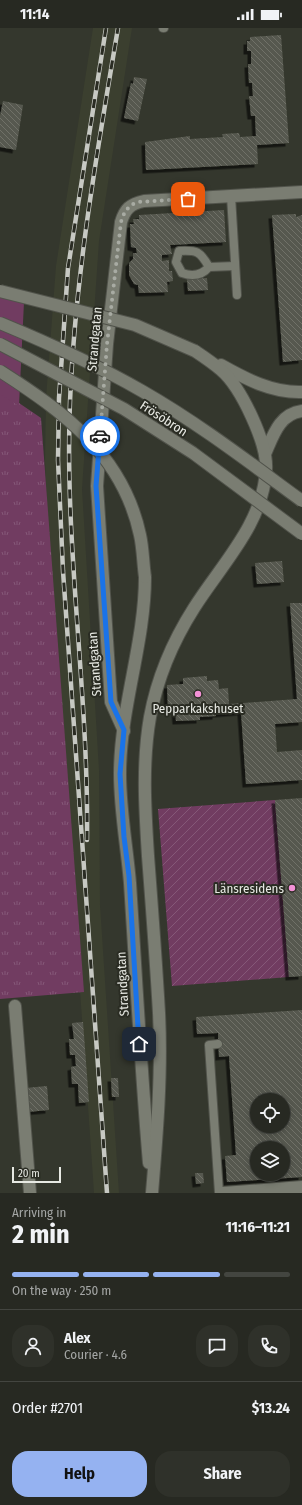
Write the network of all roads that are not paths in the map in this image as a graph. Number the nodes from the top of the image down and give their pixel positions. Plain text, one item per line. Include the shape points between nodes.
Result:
1 (302, 192) edge
2 (231, 196) junction
3 (235, 266) junction
4 (209, 267) dead end
5 (0, 291) edge
6 (237, 296) dead end
7 (0, 323) edge
8 (0, 344) edge
9 (195, 351) junction
10 (0, 371) edge
11 (302, 392) edge
12 (302, 411) edge
13 (265, 454) junction
14 (302, 501) edge
15 (302, 534) edge
16 (124, 730) junction
17 (15, 1006) dead end
18 (218, 1044) dead end
19 (302, 1187) edge
20 (30, 1193) edge
21 (152, 1193) edge
22 (220, 1193) edge
23 (223, 1193) edge

1 - 2 main road
2 - 3 lane
2 - 16 main road, Strandgatan via 144,201 130,205 124,211 121,222 107,344 96,486 111,702
3 - 4 lane
3 - 6 lane
5 - 9 main road, bridge via 135,325
7 - 14 main road, Frösöbron, bridge via 54,345 142,391 220,442
8 - 15 main road, Frösöbron, bridge via 124,409 192,453
9 - 11 main road via 252,383
9 - 13 main road via 222,370 235,387 256,427
10 - 16 main road, bridge via 31,390 73,423 109,461 126,492 140,534 145,601
12 - 13 main road via 285,418 276,428
13 - 21 main road, Strandgatan via 266,470 261,496 252,518 235,550 193,609 170,653 158,684 145,748 145,804 158,1000 158,1126
16 - 21 main road, Strandgatan via 120,774
17 - 20 main road
18 - 22 lane via 209,1044
19 - 23 main road

